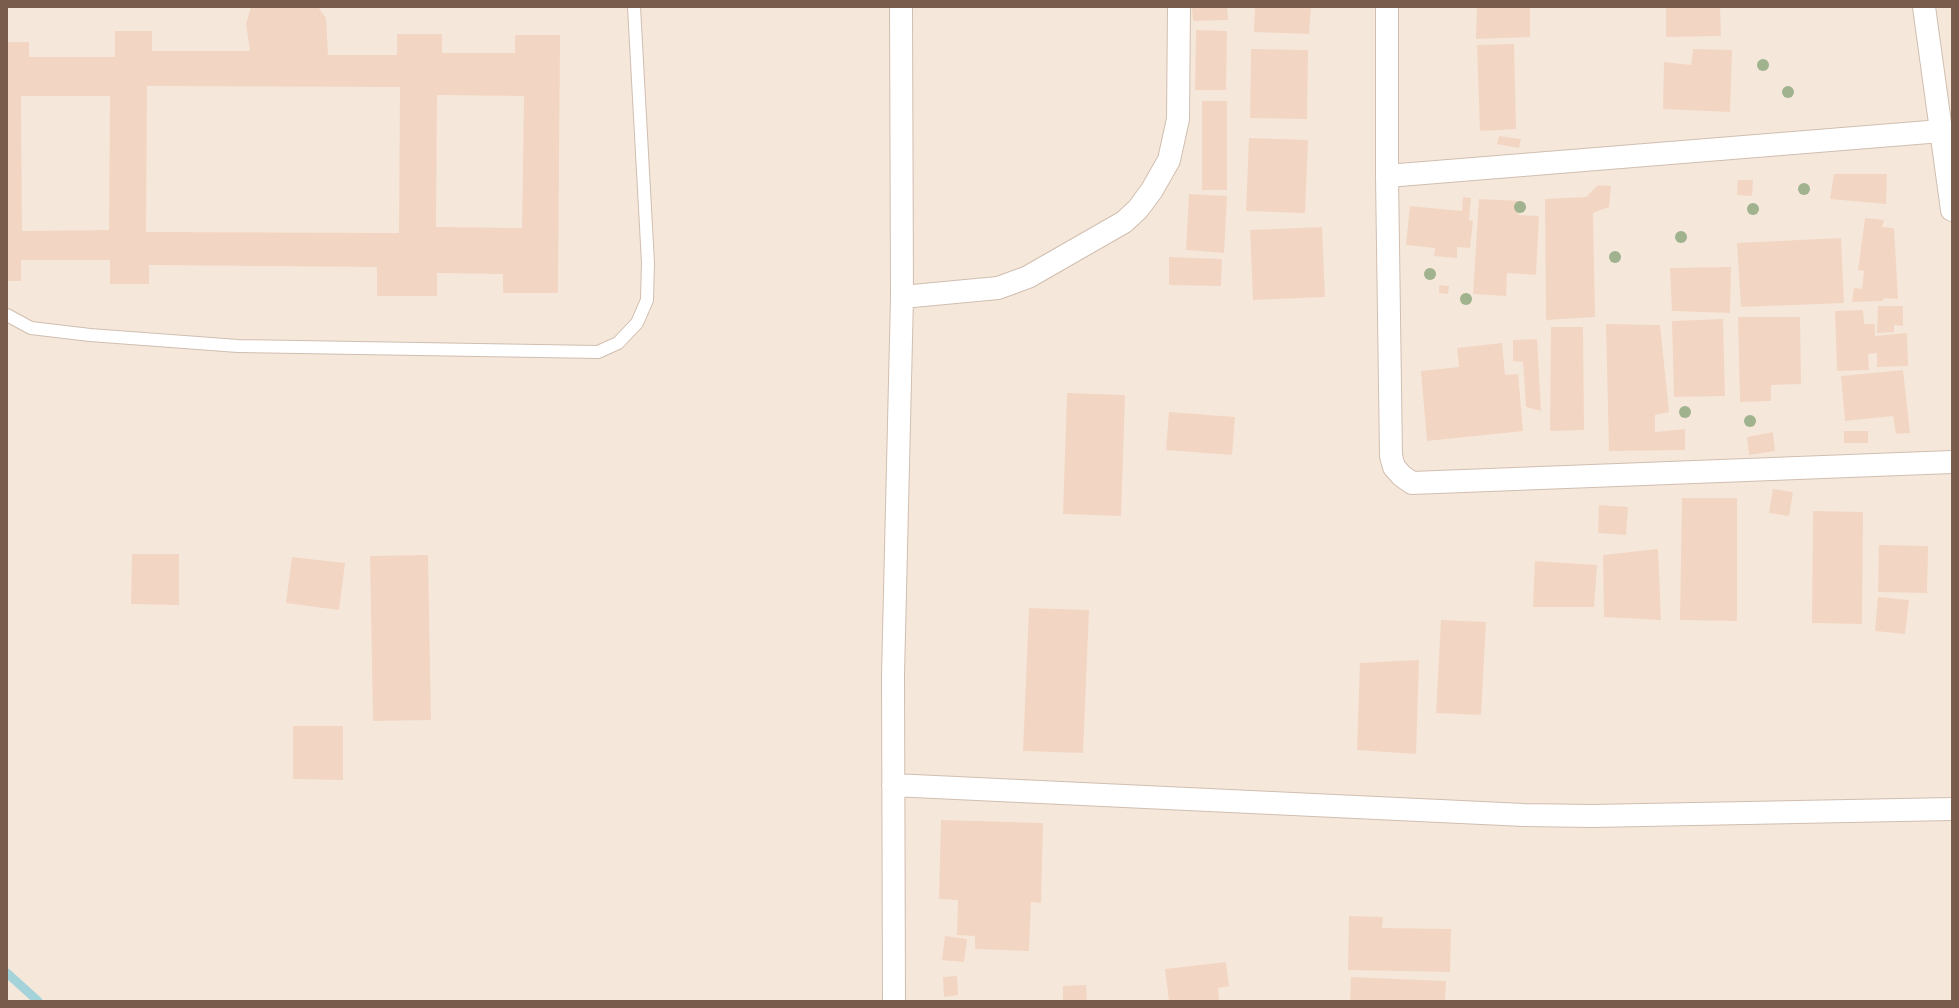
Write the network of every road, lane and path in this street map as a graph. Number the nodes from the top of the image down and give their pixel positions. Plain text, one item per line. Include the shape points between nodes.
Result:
1 (634, 7) edge
2 (901, 7) edge
3 (1179, 7) edge
4 (1387, 7) edge
5 (1924, 7) edge
6 (1941, 131) junction
7 (1387, 176) junction
8 (1952, 210) edge
9 (902, 297) junction
10 (7, 315) edge
11 (1952, 462) edge
12 (893, 785) junction
13 (1952, 809) edge
14 (894, 1001) edge

1 - 10 lane via 648,263 646,300 637,324 618,343 598,352 238,346 31,328
2 - 9 street
3 - 9 street via 1178,119 1169,160 1138,209 1124,222 1028,278 998,288
4 - 7 street
5 - 6 street
6 - 7 street
6 - 8 street
7 - 11 street via 1391,456 1394,467 1412,483
9 - 12 street via 893,667
12 - 13 street via 1524,815 1624,816
12 - 14 street

